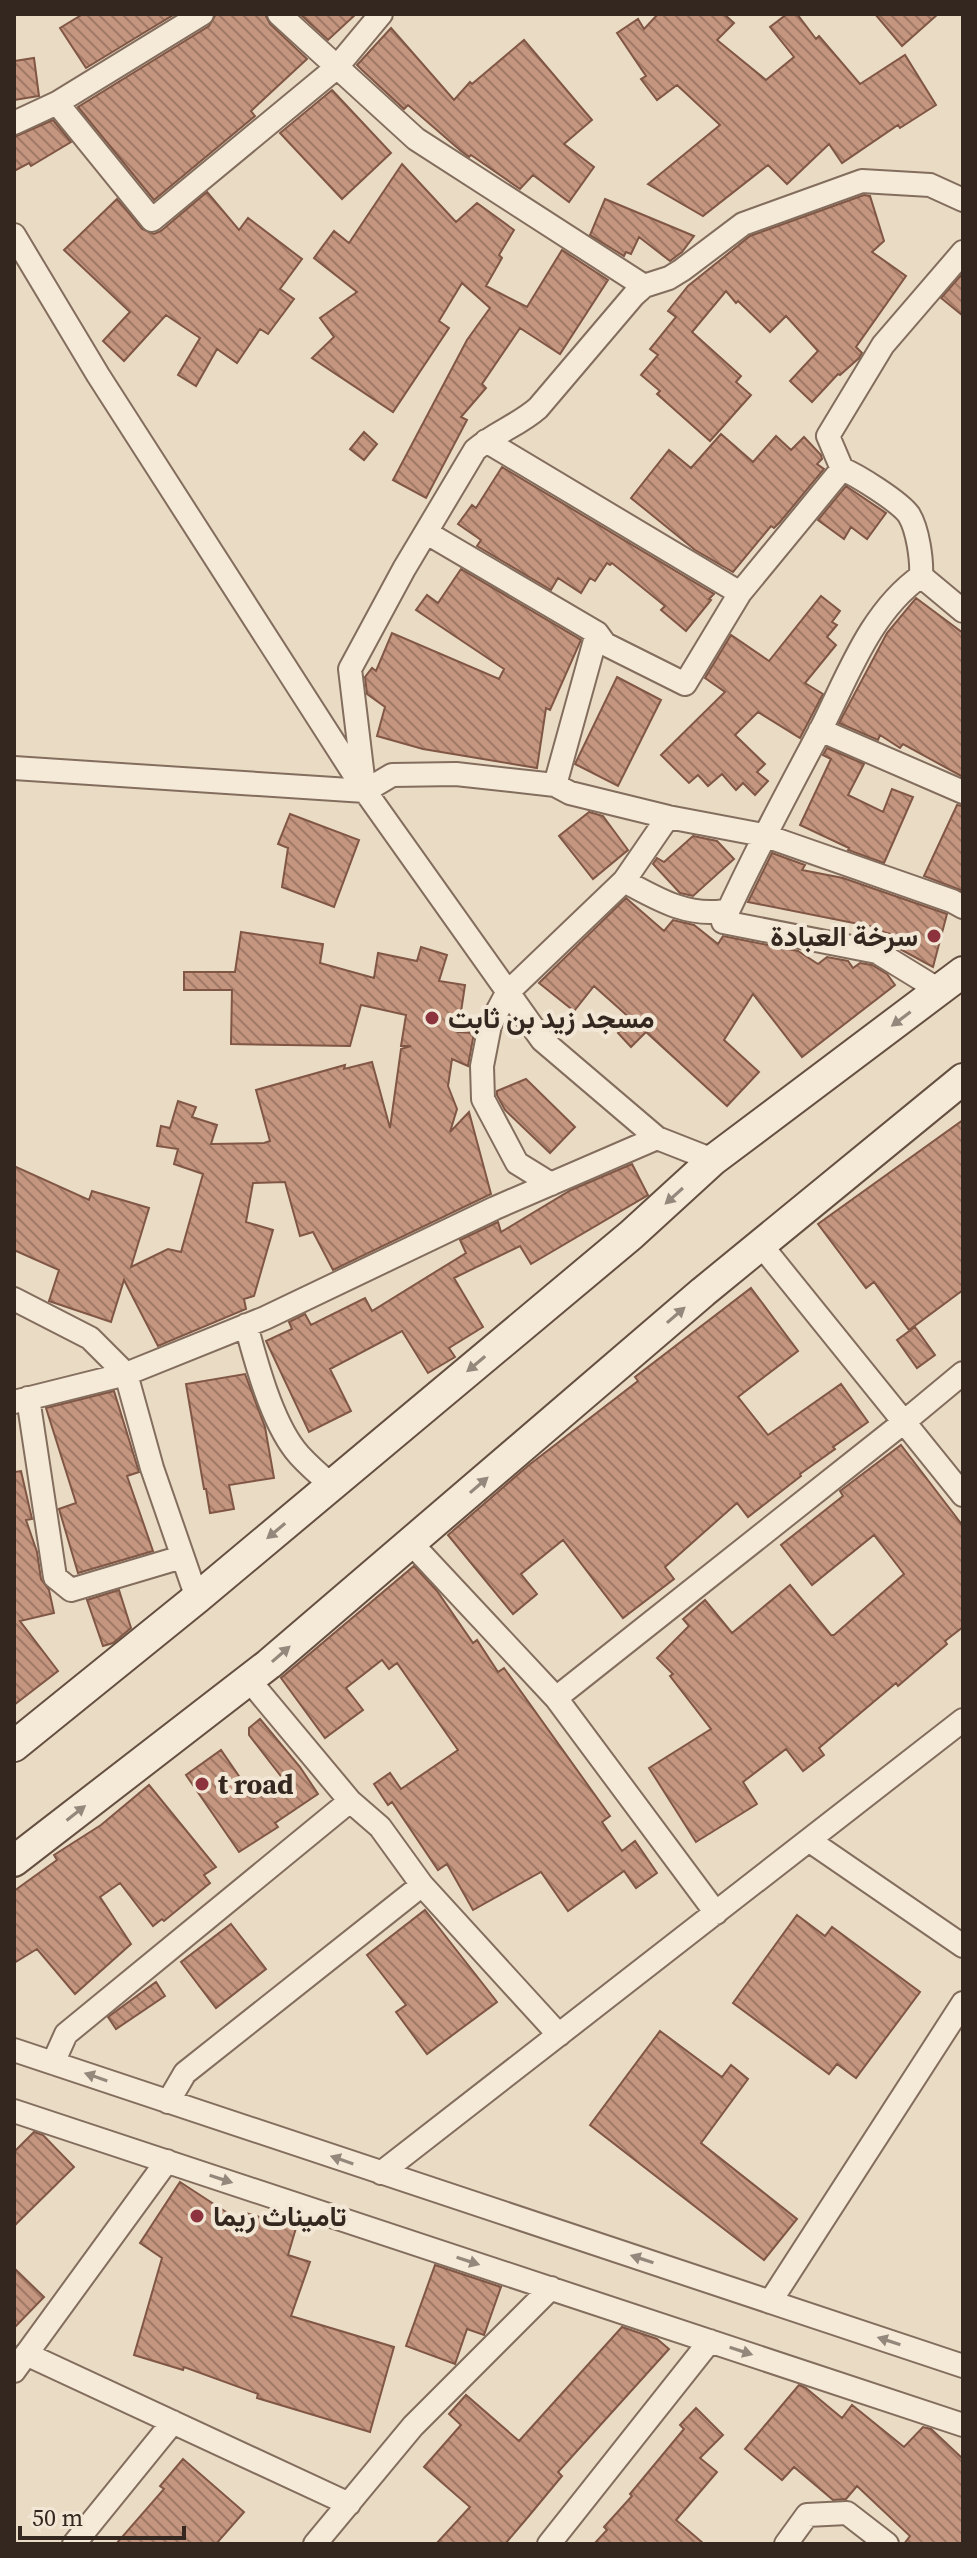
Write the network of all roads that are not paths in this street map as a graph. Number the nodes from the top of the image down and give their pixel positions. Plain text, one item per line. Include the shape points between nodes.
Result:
1 (202, 14) edge
2 (279, 14) edge
3 (381, 14) edge
4 (336, 68) junction
5 (57, 103) junction
6 (14, 123) edge
7 (963, 200) edge
8 (14, 235) edge
9 (963, 252) edge
10 (644, 286) junction
11 (486, 441) junction
12 (842, 469) junction
13 (427, 533) junction
14 (921, 576) junction
15 (740, 593) junction
16 (963, 611) edge
17 (597, 633) junction
18 (820, 730) junction
19 (14, 768) edge
20 (555, 785) junction
21 (365, 791) junction
22 (963, 792) edge
23 (668, 817) junction
24 (763, 835) junction
25 (624, 881) junction
26 (963, 907) edge
27 (723, 922) junction
28 (951, 981) edge
29 (507, 993) junction
30 (963, 1079) edge
31 (657, 1138) junction
32 (713, 1160) junction
33 (551, 1184) junction
34 (761, 1245) junction
35 (14, 1299) edge
36 (246, 1325) junction
37 (963, 1373) edge
38 (126, 1374) junction
39 (21, 1400) edge
40 (904, 1422) junction
41 (331, 1485) junction
42 (963, 1495) edge
43 (411, 1543) junction
44 (182, 1557) junction
45 (197, 1598) junction
46 (249, 1680) junction
47 (556, 1698) junction
48 (963, 1720) edge
49 (14, 1746) edge
50 (350, 1801) junction
51 (810, 1841) junction
52 (14, 1861) edge
53 (422, 1885) junction
54 (716, 1913) junction
55 (963, 1946) edge
56 (963, 2003) edge
57 (559, 2035) junction
58 (14, 2050) edge
59 (53, 2063) junction
60 (168, 2102) junction
61 (14, 2111) edge
62 (167, 2161) junction
63 (381, 2173) junction
64 (551, 2288) junction
65 (770, 2302) junction
66 (710, 2341) junction
67 (20, 2362) edge
68 (963, 2366) edge
69 (173, 2422) junction
70 (963, 2425) edge
71 (349, 2504) junction
72 (74, 2544) edge
73 (315, 2544) edge
74 (549, 2544) edge
75 (786, 2544) edge
76 (887, 2544) edge

1 - 5 street
2 - 4 street
3 - 4 street
4 - 5 street via 152,220
4 - 10 street via 416,139
5 - 6 street
7 - 10 street via 930,185 862,181 743,224 682,270
8 - 21 street
9 - 12 street via 883,345 828,436
10 - 11 street via 528,418
11 - 13 street via 475,450
11 - 15 street
12 - 14 street via 909,515 922,558
12 - 15 street
13 - 17 street
13 - 21 street via 350,669
14 - 16 street
14 - 18 street via 903,589 871,631
15 - 17 street via 685,684 605,644
17 - 20 street
18 - 22 street
18 - 24 street
19 - 21 street
20 - 21 street via 456,774 392,775
20 - 23 street
21 - 29 street
23 - 24 street
23 - 25 street
24 - 26 street
24 - 27 street
25 - 27 street via 674,907 724,911
25 - 29 street
27 - 28 street via 877,952
28 -> 32 street
29 - 31 street via 542,1040
29 - 33 street via 490,1025 482,1066 483,1099 517,1163
30 - 34 street
31 - 32 street
31 - 33 street
32 -> 41 street
33 - 36 street
34 - 40 street
43 -> 34 street
35 - 38 street via 90,1338
36 - 38 street
36 - 41 street via 273,1408 294,1449
37 - 40 street
38 - 39 street
38 - 44 street
39 - 44 street via 55,1577 71,1590
40 - 42 street
40 - 47 street
41 -> 45 street
46 -> 43 street
43 - 47 street
44 - 45 street
45 - 49 street
46 - 50 street
52 -> 46 street
47 - 54 street
48 - 51 street
50 - 53 street via 380,1827
50 - 59 street via 66,2034
51 - 54 street
51 - 55 street
53 - 57 street
53 - 60 street via 185,2073
54 - 57 street
56 - 65 street
57 - 63 street
58 - 59 street
60 -> 59 street
63 -> 60 street
61 - 62 street
62 -> 64 street
62 - 67 street
65 -> 63 street
64 - 66 street
64 - 71 street via 413,2426
68 -> 65 street
66 -> 70 street
66 - 74 street
67 - 69 street
69 - 71 street
69 - 72 street
71 - 73 street
75 - 76 street via 807,2515 847,2513

